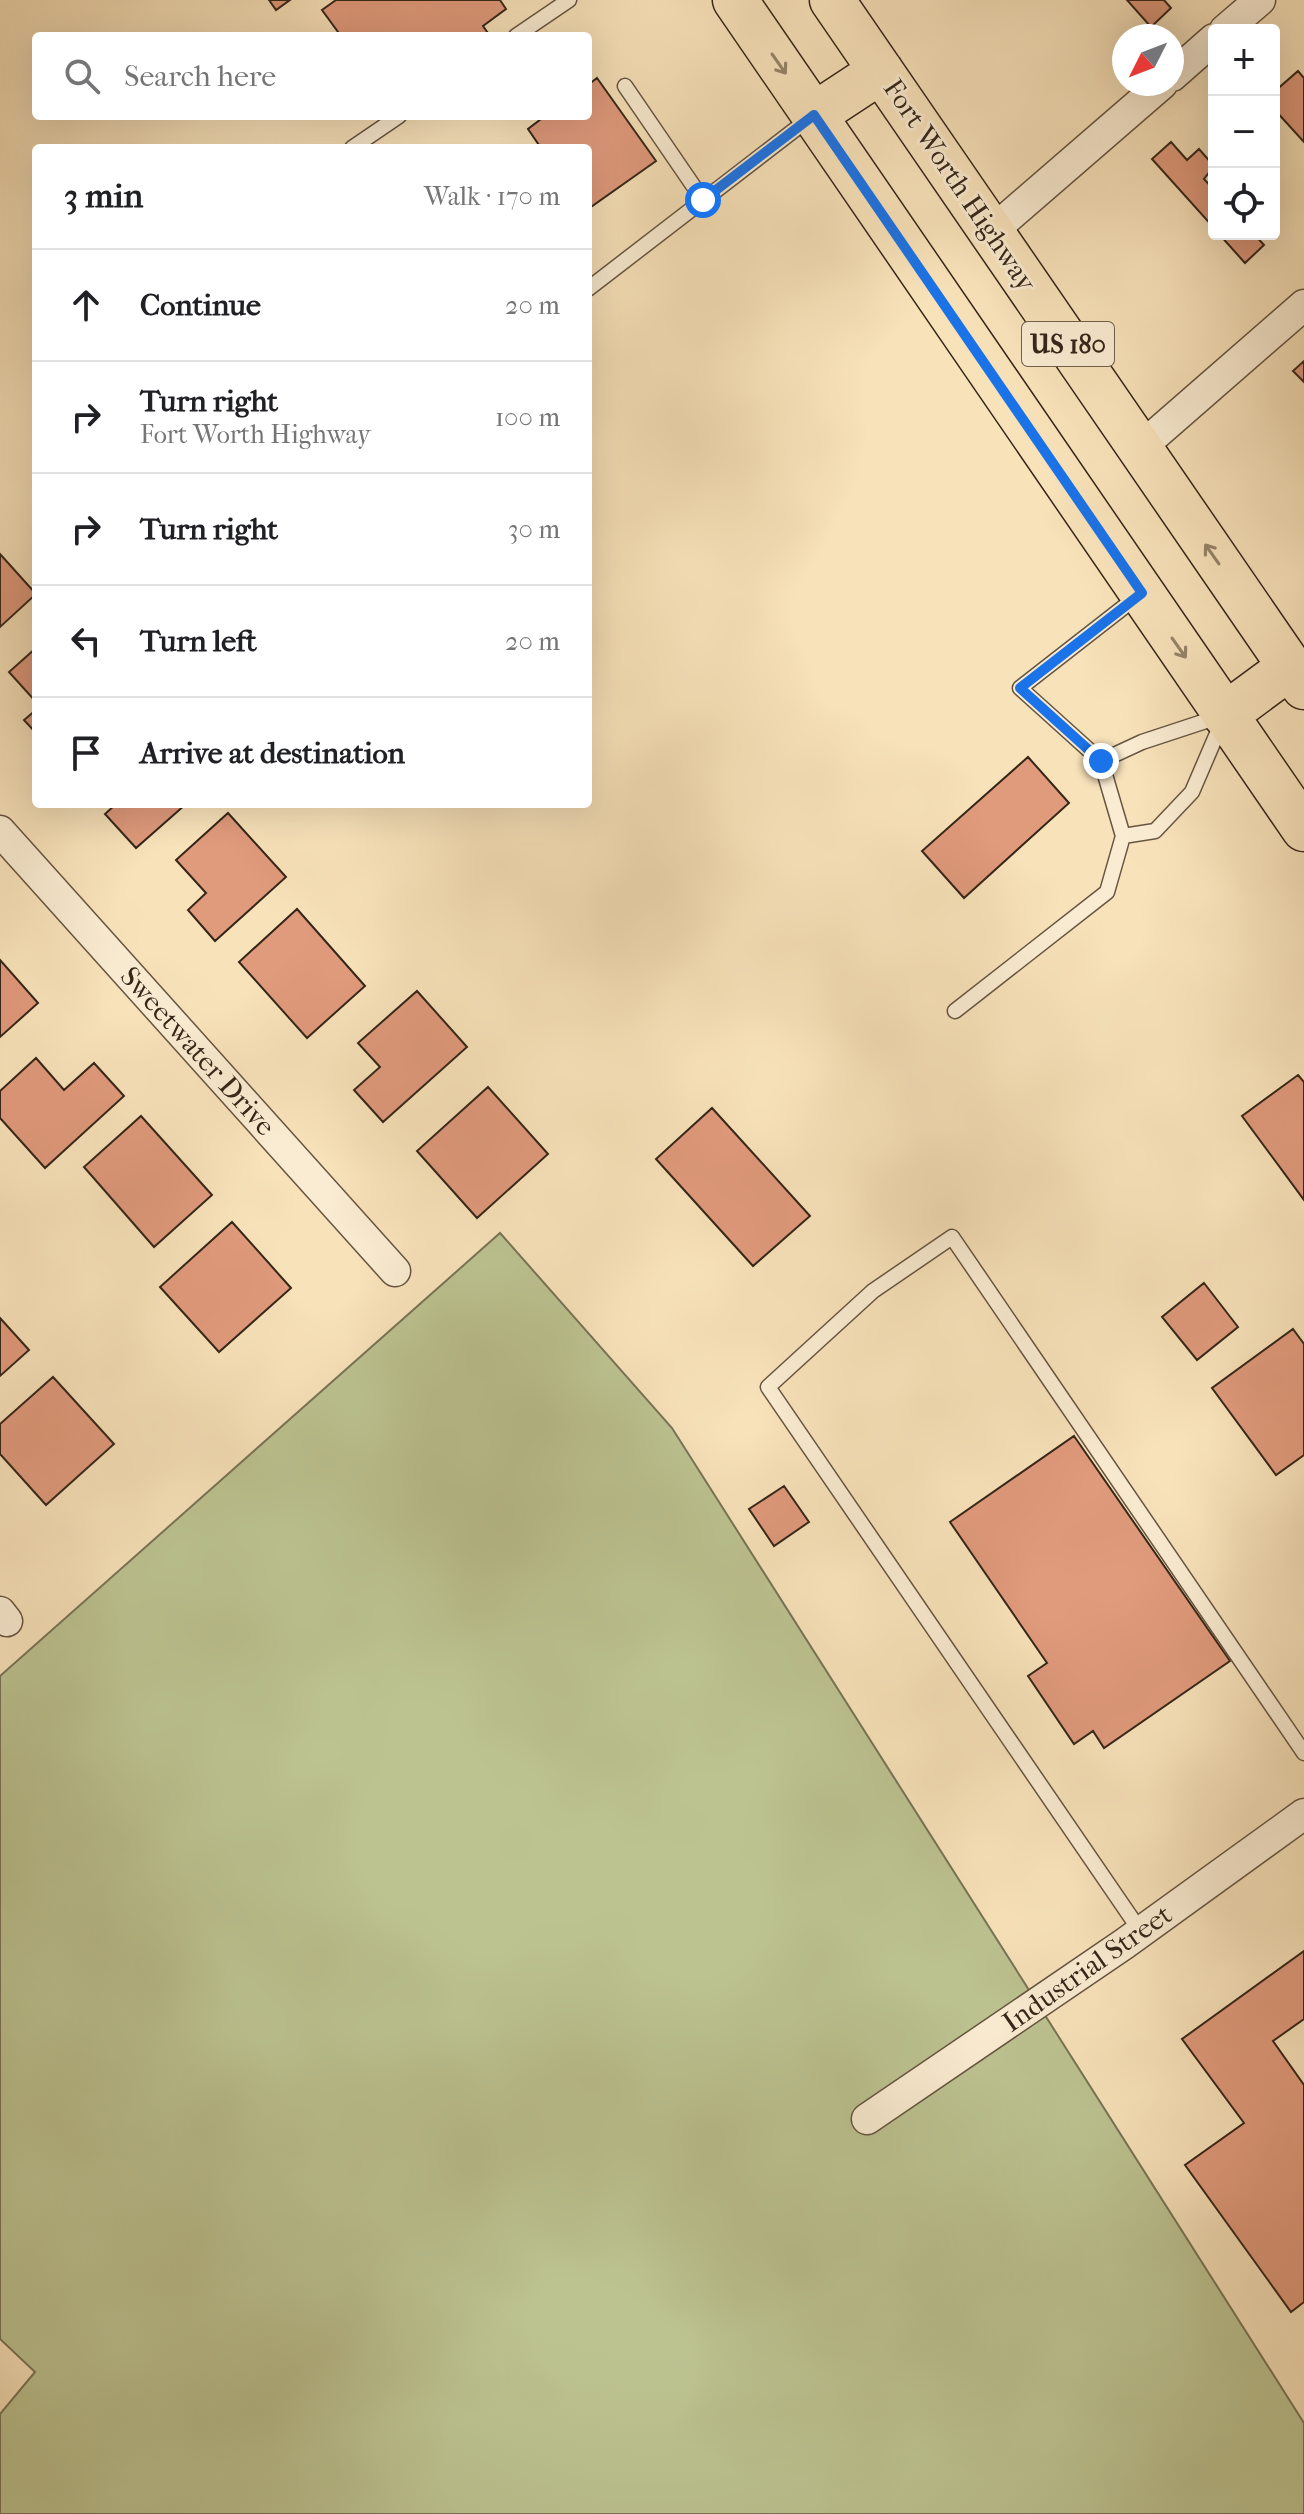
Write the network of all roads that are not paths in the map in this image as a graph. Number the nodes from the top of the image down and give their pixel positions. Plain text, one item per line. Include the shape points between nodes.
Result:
1 (735, 0) edge
2 (832, 0) edge
3 (1260, 0) edge
4 (559, 3) edge
5 (1232, 24) edge
6 (521, 32) edge
7 (1208, 44) edge
8 (1184, 65) edge
9 (881, 71) junction
10 (625, 86) dead end
11 (1148, 96) edge
12 (814, 115) junction
13 (393, 120) edge
14 (358, 144) edge
15 (703, 200) junction
16 (991, 232) junction
17 (592, 286) edge
18 (1304, 305) edge
19 (1140, 448) junction
20 (1142, 593) junction
21 (1297, 677) edge
22 (1225, 715) junction
23 (1101, 761) junction
24 (1304, 829) edge
25 (0, 831) edge
26 (1123, 836) junction
27 (955, 1011) dead end
28 (395, 1271) dead end
29 (1304, 1753) edge
30 (1304, 1814) edge
31 (1141, 1932) junction
32 (867, 2119) dead end

1 -> 12 main road, US 180
2 - 9 main road, Fort Worth Highway / US 180
3 - 5 street
4 - 6 lane
7 - 8 street
9 - 12 main road
9 - 16 main road, Fort Worth Highway / US 180
10 - 15 lane
11 - 16 street
12 - 15 lane
12 - 20 main road, US 180
13 - 14 lane
15 - 17 lane
16 - 19 main road, Fort Worth Highway / US 180
18 - 19 street
21 -> 19 main road, Fort Worth Highway / US 180
20 -> 22 main road, US 180
20 - 23 lane via 1020,688
21 - 22 main road
22 - 23 lane
22 - 24 main road, US 180
22 - 26 lane via 1192,792 1155,831
23 - 26 lane
25 - 28 street, Sweetwater Drive
26 - 27 lane via 1107,892
29 - 31 lane via 952,1237 873,1291 768,1387
30 - 31 street, Industrial Street
31 - 32 street, Industrial Street

